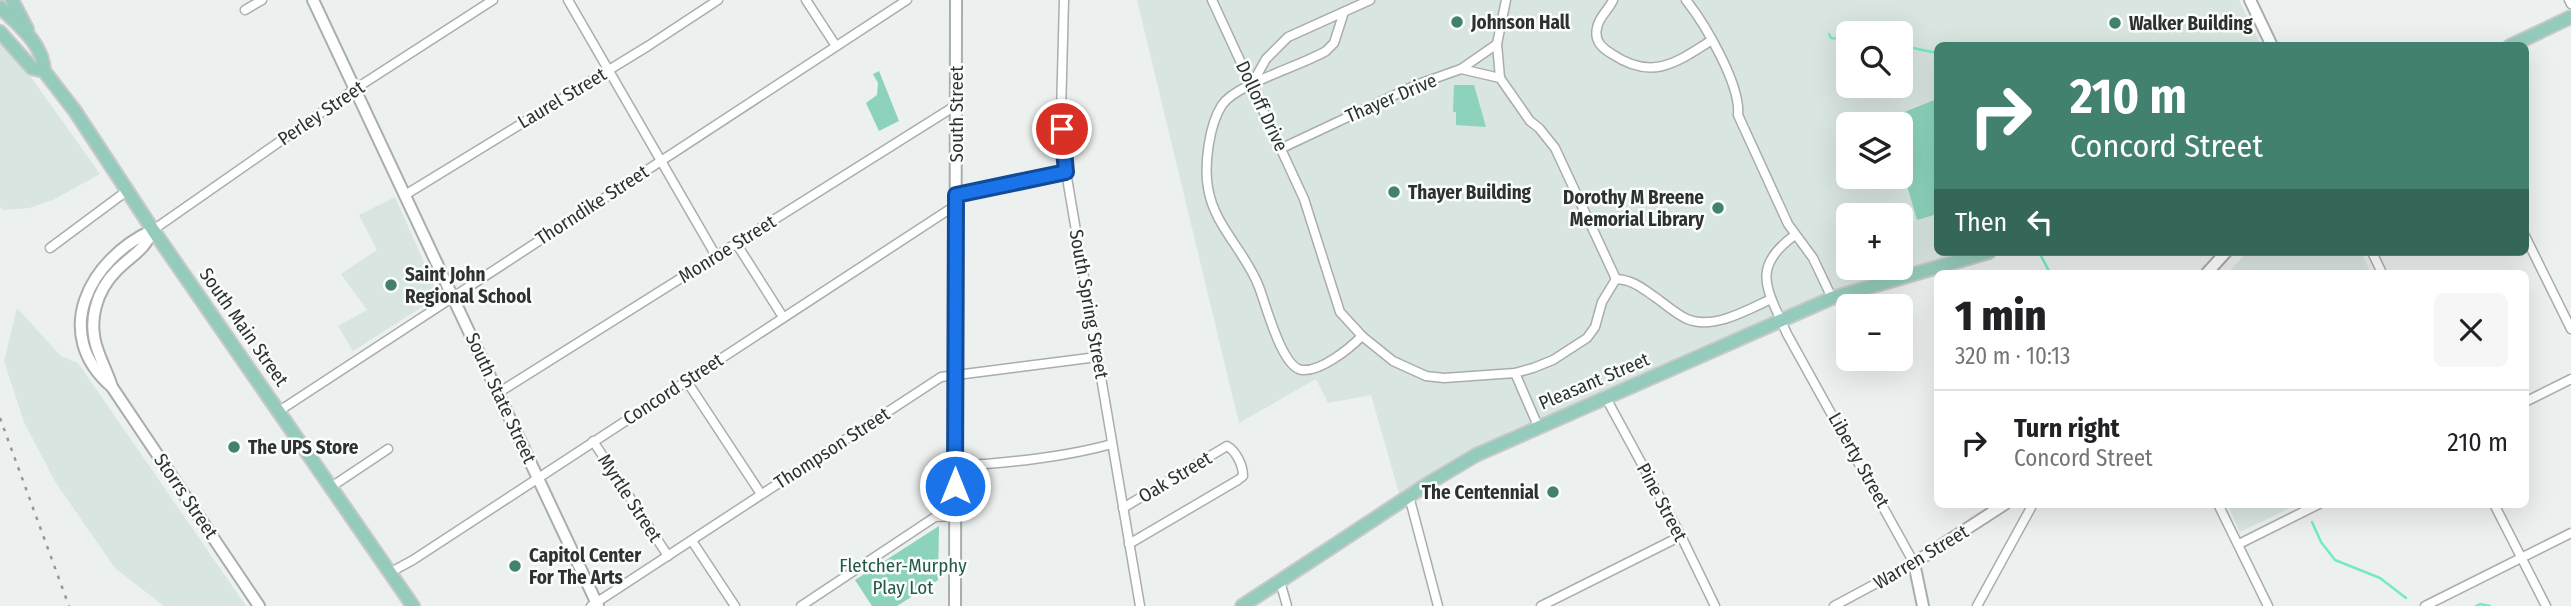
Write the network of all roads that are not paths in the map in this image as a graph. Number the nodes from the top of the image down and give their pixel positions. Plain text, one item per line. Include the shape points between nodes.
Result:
1 (12, 0) edge
2 (262, 0) edge
3 (313, 0) edge
4 (493, 0) edge
5 (568, 0) edge
6 (718, 0) edge
7 (806, 0) edge
8 (907, 0) edge
9 (956, 0) edge
10 (1064, 0) edge
11 (1212, 0) edge
12 (1370, 0) edge
13 (1506, 0) edge
14 (1613, 0) edge
15 (1686, 0) edge
16 (2250, 0) edge
17 (0, 7) edge
18 (245, 10) dead end
19 (1344, 12) junction
20 (2571, 17) edge
21 (0, 32) edge
22 (32, 39) junction
23 (1713, 40) junction
24 (2270, 42) edge
25 (2518, 42) edge
26 (1497, 44) junction
27 (836, 46) junction
28 (1461, 69) junction
29 (44, 71) junction
30 (608, 71) junction
31 (1500, 78) junction
32 (1252, 84) junction
33 (355, 89) junction
34 (956, 106) junction
35 (1282, 148) junction
36 (660, 161) junction
37 (1066, 172) junction
38 (128, 190) junction
39 (405, 195) junction
40 (956, 200) junction
41 (153, 230) junction
42 (1795, 235) junction
43 (736, 243) junction
44 (2529, 244) edge
45 (50, 248) dead end
46 (716, 256) junction
47 (1975, 256) edge
48 (2222, 256) edge
49 (2210, 270) edge
50 (1616, 279) junction
51 (453, 297) junction
52 (1832, 298) junction
53 (1771, 299) junction
54 (783, 317) junction
55 (1781, 319) junction
56 (2571, 329) edge
57 (1362, 336) junction
58 (1097, 357) junction
59 (1516, 373) junction
60 (955, 375) junction
61 (2571, 379) edge
62 (686, 380) junction
63 (498, 393) junction
64 (1606, 398) junction
65 (2529, 400) edge
66 (279, 411) junction
67 (1538, 426) junction
68 (593, 441) junction
69 (1112, 444) junction
70 (388, 449) dead end
71 (956, 466) junction
72 (538, 477) junction
73 (331, 487) junction
74 (761, 494) junction
75 (1409, 496) junction
76 (1123, 508) junction
77 (1999, 508) edge
78 (2031, 508) edge
79 (2219, 508) edge
80 (2311, 508) edge
81 (2496, 508) edge
82 (954, 516) junction
83 (2571, 533) edge
84 (1681, 536) junction
85 (692, 541) junction
86 (1129, 544) junction
87 (2239, 544) junction
88 (668, 556) junction
89 (2521, 557) junction
90 (1914, 563) junction
91 (391, 572) junction
92 (1280, 581) junction
93 (595, 605) edge
94 (259, 606) edge
95 (413, 606) edge
96 (735, 606) edge
97 (801, 606) edge
98 (955, 606) edge
99 (1140, 606) edge
100 (1242, 606) edge
101 (1286, 606) edge
102 (1438, 606) edge
103 (1541, 606) edge
104 (1715, 606) edge
105 (1835, 606) edge
106 (1923, 606) edge
107 (1977, 606) edge
108 (2268, 606) edge
109 (2425, 606) edge
110 (2546, 606) edge

1 - 22 main road
2 - 18 street
3 - 33 street, South State Street
4 - 33 street, Perley Street
5 - 30 street
6 - 30 street, Laurel Street
7 - 27 street
8 - 27 street, Thorndike Street
9 - 34 street, South Street
10 - 37 street, South Spring Street via 1061,113
11 - 32 street, Dolloff Drive
12 - 19 street
13 - 26 street
14 - 23 street via 1599,19 1597,40 1622,61 1652,69
15 - 23 street
16 - 24 street
17 - 22 main road, South Main Street
19 - 32 street via 1288,37 1266,58
19 - 32 street via 1334,43 1326,51
20 - 25 main road
21 - 29 main road, South Main Street via 32,68
22 - 29 main road, South Main Street via 44,57
23 - 42 street via 1736,98 1738,116
26 - 28 street, Thayer Drive
26 - 31 street
27 - 36 street, Thorndike Street
28 - 31 street
28 - 35 street, Thayer Drive via 1416,85
29 - 38 main road, South Main Street
30 - 36 street
30 - 39 street, Laurel Street
31 - 50 street via 1555,148
32 - 35 street, Dolloff Drive
32 - 57 street via 1228,97 1217,116 1206,169 1215,212 1250,266 1292,365 1312,369 1349,349
33 - 39 street, South State Street
33 - 41 street, Perley Street
34 - 40 street, South Street
34 - 43 street, Monroe Street
35 - 57 street, Dolloff Drive via 1309,213 1340,312
36 - 46 street
36 - 51 street, Thorndike Street
37 - 40 street, Concord Street
37 - 58 street, South Spring Street
38 - 41 main road, South Main Street
38 - 45 street
39 - 51 street, South State Street
40 - 54 street, Concord Street
40 - 60 street, South Street
41 - 66 main road, South Main Street
41 - 94 street, Storrs Street via 146,246 103,287 96,306 94,337 112,387
42 - 52 street via 1813,258
42 - 53 street via 1771,255 1767,276
43 - 46 street, Monroe Street
43 - 54 street
44 - 56 street
46 - 63 street, Monroe Street
47 - 52 main road, Pleasant Street
48 - 49 street
50 - 53 street via 1630,280 1699,322 1743,312
50 - 59 street, Dolloff Drive via 1587,338 1553,360
51 - 63 street, South State Street
51 - 66 street, Thorndike Street
52 - 55 main road, Pleasant Street
53 - 55 street, Liberty Street
54 - 62 street, Concord Street
55 - 64 main road, Pleasant Street
55 - 90 street, Liberty Street
57 - 59 street, Dolloff Drive via 1393,361 1426,376
58 - 60 street, Thompson Street
58 - 69 street, South Spring Street
59 - 67 street
60 - 71 street, South Street
60 - 74 street, Thompson Street via 929,384
61 - 65 street
62 - 68 street, Concord Street
62 - 74 street
63 - 72 street, South State Street
64 - 67 main road, Pleasant Street
64 - 84 street, Pine Street
66 - 73 main road, South Main Street
67 - 75 main road, Pleasant Street via 1476,455
68 - 72 street, Concord Street
68 - 88 street, Myrtle Street
69 - 71 street via 1015,462
69 - 76 street, South Spring Street
70 - 73 street
71 - 82 street, South Street
72 - 91 street, Concord Street
72 - 93 street, South State Street
73 - 91 main road, South Main Street
74 - 85 street, Thompson Street
75 - 92 main road, Pleasant Street
75 - 102 street
76 - 86 street, South Spring Street
76 - 86 street, Oak Street via 1227,446 1238,459 1243,476
77 - 90 street, Warren Street
78 - 107 street
79 - 87 street
80 - 87 street
81 - 89 street
82 - 97 street via 935,517
82 - 98 street, South Street
83 - 89 street
84 - 103 street
84 - 104 street, Pine Street
85 - 88 street, Thompson Street
85 - 96 street
86 - 99 street, South Spring Street
87 - 108 street
88 - 93 street, Thompson Street
89 - 109 street
89 - 110 street
90 - 105 street, Warren Street
90 - 106 street, Liberty Street
91 - 95 main road, South Main Street
92 - 100 main road, Pleasant Street
92 - 101 street

